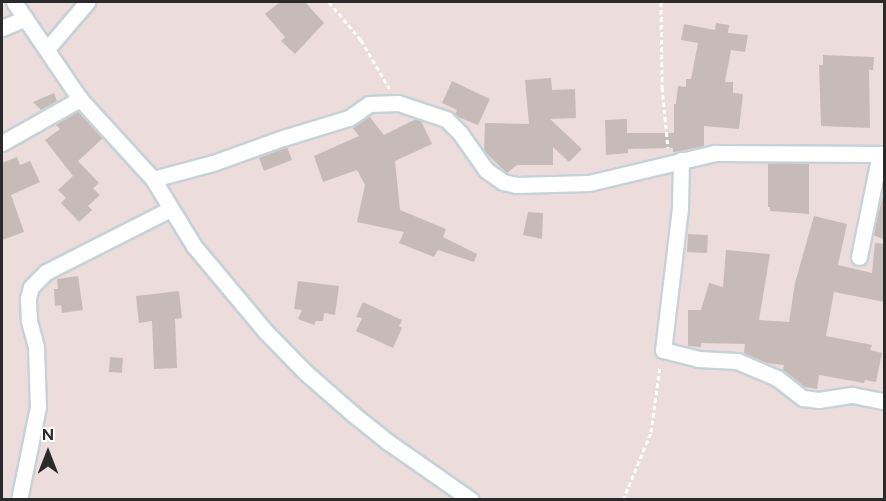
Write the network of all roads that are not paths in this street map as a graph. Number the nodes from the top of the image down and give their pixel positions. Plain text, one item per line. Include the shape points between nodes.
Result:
1 (14, 2) edge
2 (87, 2) edge
3 (25, 18) junction
4 (2, 28) edge
5 (48, 49) junction
6 (80, 99) junction
7 (2, 143) edge
8 (882, 154) edge
9 (675, 161) junction
10 (153, 179) junction
11 (170, 209) junction
12 (859, 257) dead end
13 (885, 401) edge
14 (19, 500) edge
15 (471, 500) edge

1 - 3 street
2 - 5 street
3 - 4 street
3 - 5 street
5 - 6 street
6 - 7 street
6 - 10 street
8 - 9 street via 715,153
8 - 12 street
9 - 10 street via 589,183 503,182 486,170 446,119 398,103 369,104 349,118
9 - 13 street via 680,208 663,350 698,359 737,361 766,372 792,392 811,400 852,395
10 - 11 street
11 - 14 street via 46,272 31,287 29,320 36,347 38,407
11 - 15 street via 216,275 305,372 388,442

